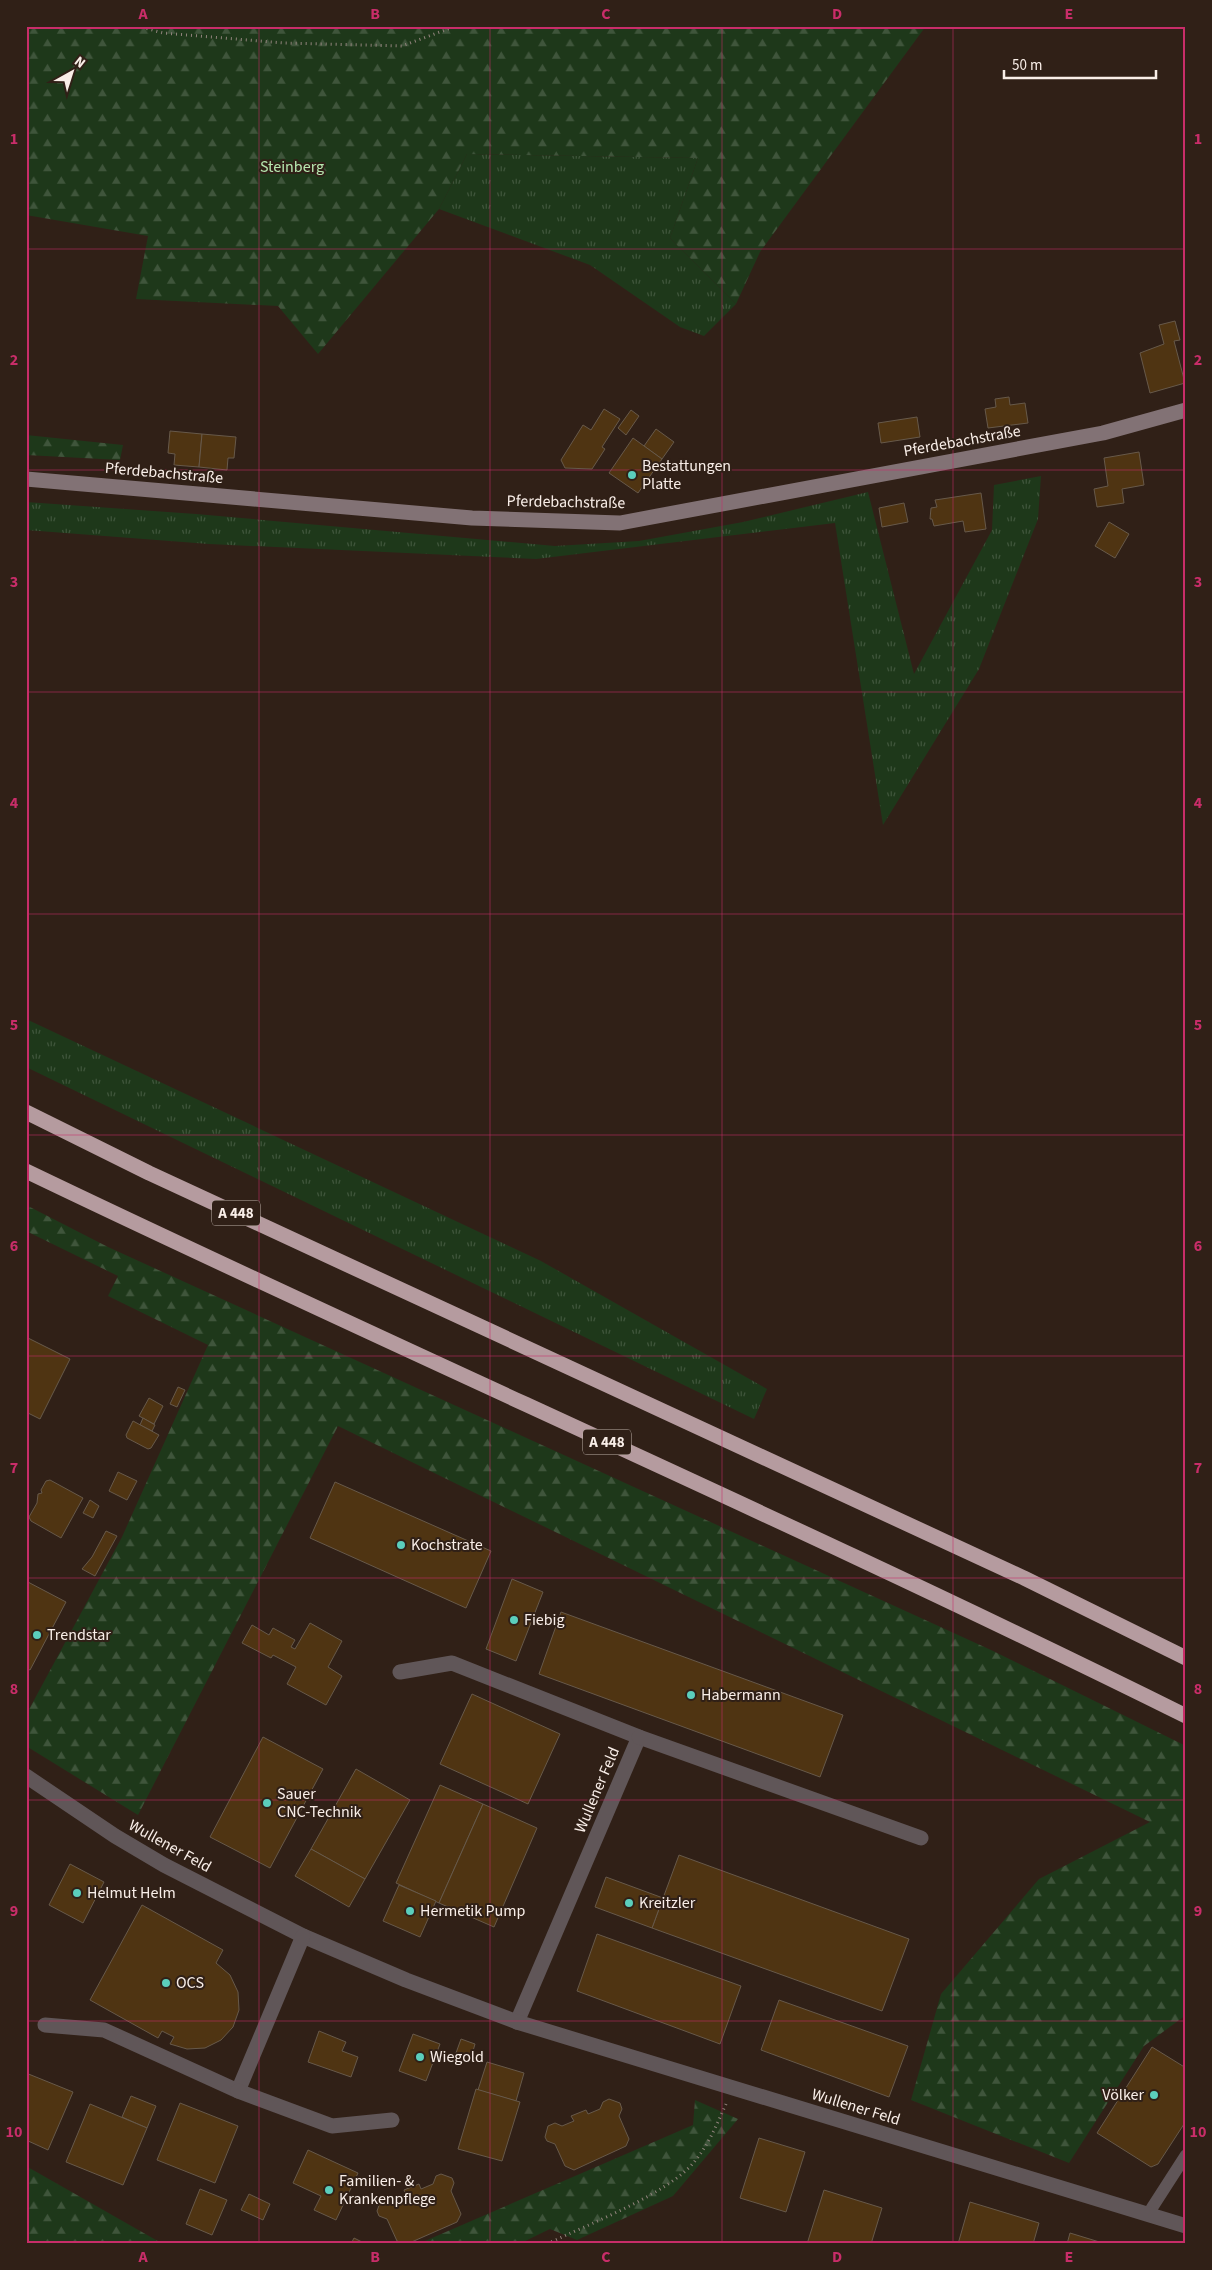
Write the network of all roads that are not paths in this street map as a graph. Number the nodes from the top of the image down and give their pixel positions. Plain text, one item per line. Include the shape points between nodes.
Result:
1 (1186, 410) edge
2 (26, 479) edge
3 (26, 1112) edge
4 (26, 1171) edge
5 (1186, 1658) edge
6 (400, 1672) dead end
7 (1186, 1716) edge
8 (639, 1737) junction
9 (26, 1776) edge
10 (920, 1838) dead end
11 (303, 1936) junction
12 (516, 2022) junction
13 (45, 2025) dead end
14 (238, 2091) junction
15 (392, 2120) dead end
16 (1186, 2155) edge
17 (1148, 2214) junction
18 (1186, 2226) edge

1 - 2 main road, Pferdebachstraße via 1103,434 620,523 472,518
3 - 5 highway, A 448 via 158,1177 1024,1578
4 - 7 highway, A 448 via 256,1282 1006,1626
6 - 8 street, Wullener Feld via 452,1663
8 - 10 street, Wullener Feld
8 - 12 street, Wullener Feld
9 - 11 street, Wullener Feld via 164,1865
11 - 12 street, Wullener Feld
11 - 14 street
12 - 17 street, Wullener Feld
13 - 14 street via 104,2030
14 - 15 street via 332,2126
16 - 17 lane
17 - 18 street, Wullener Feld

